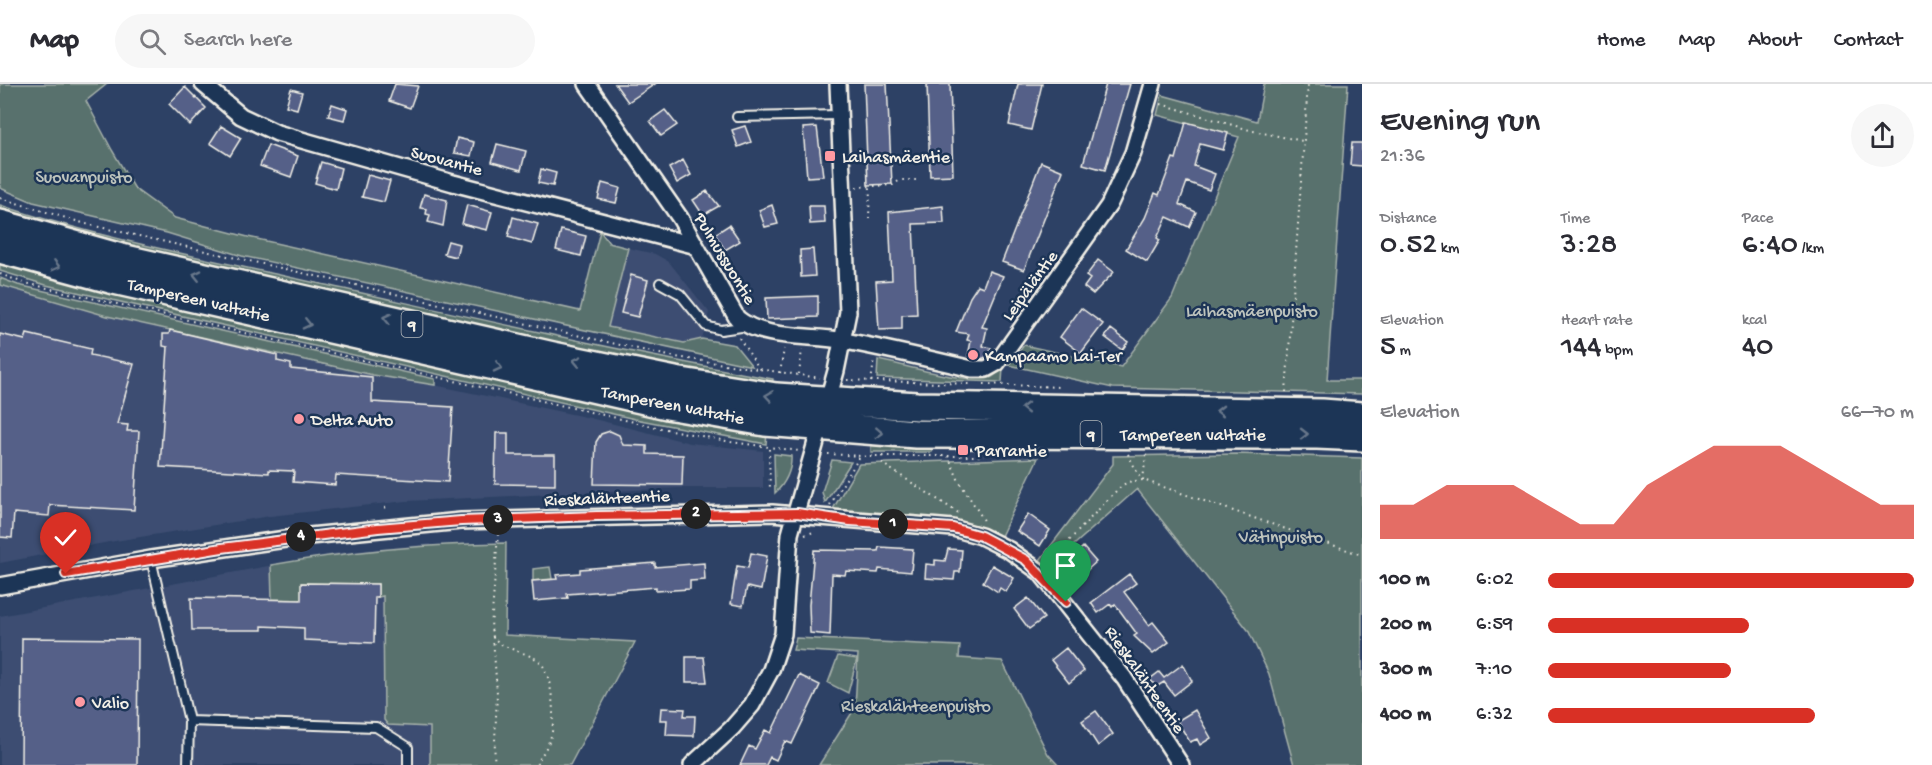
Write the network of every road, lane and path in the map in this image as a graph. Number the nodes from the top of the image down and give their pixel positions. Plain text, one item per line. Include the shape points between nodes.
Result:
1 (203, 84) edge
2 (586, 84) edge
3 (838, 84) edge
4 (1153, 84) edge
5 (1308, 84) edge
6 (1159, 103) dead end
7 (839, 115) junction
8 (737, 117) dead end
9 (1303, 141) junction
10 (920, 180) dead end
11 (870, 186) junction
12 (856, 187) dead end
13 (0, 198) edge
14 (869, 219) dead end
15 (0, 224) edge
16 (693, 245) junction
17 (0, 249) edge
18 (0, 274) edge
19 (660, 283) dead end
20 (748, 326) junction
21 (731, 329) junction
22 (786, 333) junction
23 (843, 340) junction
24 (876, 348) junction
25 (802, 350) dead end
26 (761, 371) junction
27 (780, 373) junction
28 (799, 375) junction
29 (813, 377) dead end
30 (870, 381) dead end
31 (1286, 395) dead end
32 (828, 401) junction
33 (1362, 416) edge
34 (820, 428) junction
35 (1362, 437) edge
36 (769, 448) junction
37 (786, 450) dead end
38 (1126, 451) dead end
39 (1146, 451) dead end
40 (860, 456) dead end
41 (882, 456) dead end
42 (948, 456) dead end
43 (1142, 480) junction
44 (770, 491) dead end
45 (385, 507) dead end
46 (386, 511) dead end
47 (797, 513) junction
48 (824, 516) junction
49 (498, 520) junction
50 (971, 533) junction
51 (990, 540) junction
52 (1362, 555) edge
53 (151, 559) junction
54 (1040, 572) junction
55 (0, 586) edge
56 (493, 638) junction
57 (189, 721) junction
58 (188, 765) edge
59 (408, 765) edge
60 (494, 765) edge
61 (536, 765) edge
62 (692, 765) edge
63 (1181, 765) edge

1 - 16 street, Suovantie via 241,116 277,133
2 - 16 street, Pulmussuontie via 662,191
3 - 7 street
4 - 24 street, Leipäläntie via 1133,153 1109,205 997,363 986,369 972,369
5 - 9 path
6 - 9 path
7 - 8 lane
7 - 23 street via 848,296
9 - 31 path
10 - 11 path
11 - 12 path
11 - 14 path
13 - 26 path via 108,229 669,356
32 -> 15 highway, Tampereen valtatie / 9 via 675,381 553,356 121,258
16 - 20 street, Pulmussuontie via 737,318
17 -> 34 highway, Tampereen valtatie / 9 via 114,280 667,405
18 - 36 path via 21,282 656,427
19 - 21 lane via 680,294 706,326
20 - 21 lane
20 - 22 street, Pulmussuontie
21 - 26 path
22 - 23 street, Pulmussuontie
22 - 27 path
23 - 24 street, Leipäläntie
23 - 32 street
24 - 30 path
25 - 28 path
26 - 27 path
27 - 28 path
28 - 29 path
33 -> 32 highway, Tampereen valtatie / 9
32 - 34 street
34 -> 35 highway, Tampereen valtatie / 9 via 907,434
34 - 47 street
36 - 37 path
36 - 44 path
38 - 43 path
39 - 43 path
40 - 48 path
41 - 50 path via 883,464 967,520
42 - 51 path via 987,525
43 - 52 path
43 - 54 path via 1127,482 1117,490
45 - 46 path
47 - 48 street, Rieskalähteentie
47 - 49 street, Rieskalähteentie
47 - 62 street via 789,540 783,634 771,670 744,715
48 - 50 street, Rieskalähteentie
49 - 53 street, Rieskalähteentie via 373,529
49 - 56 path
50 - 51 street, Rieskalähteentie
51 - 54 street, Rieskalähteentie
53 - 55 street, Rieskalähteentie
53 - 57 lane
54 - 63 street, Rieskalähteentie via 1124,678
56 - 60 path via 497,693
56 - 61 path via 547,669 553,724
57 - 58 lane
57 - 59 lane via 376,727 408,747

